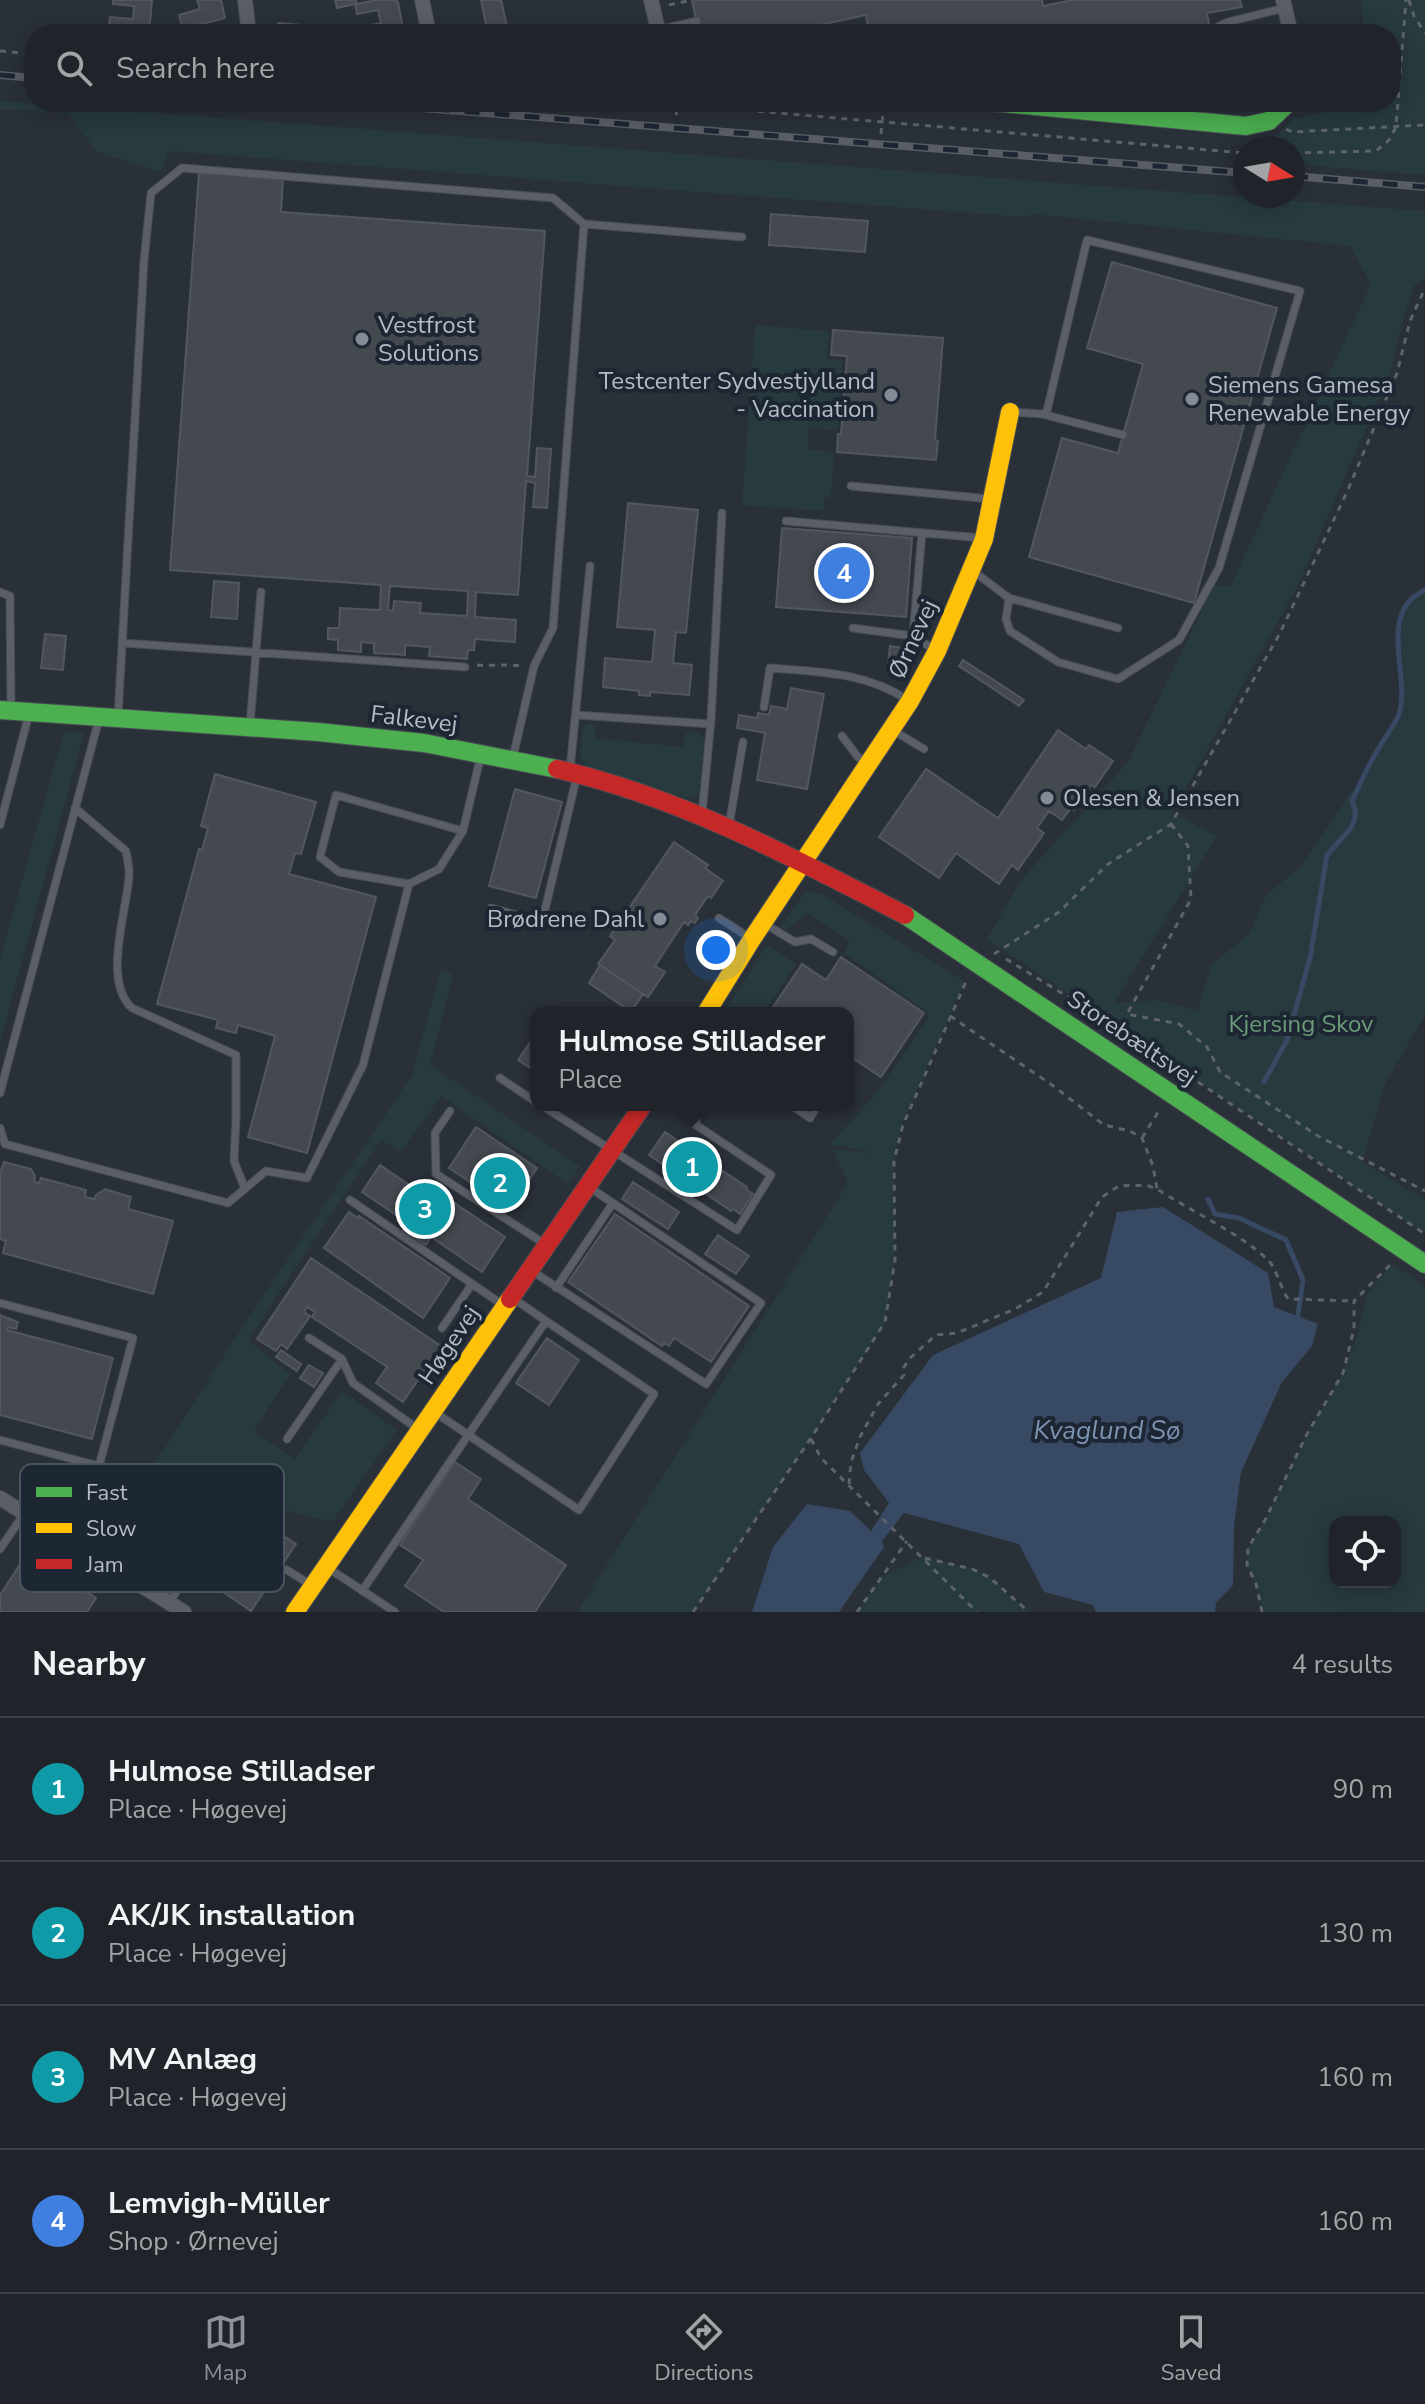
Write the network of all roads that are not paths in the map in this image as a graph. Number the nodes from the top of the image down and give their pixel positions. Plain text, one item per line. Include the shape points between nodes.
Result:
1 (245, 0) edge
2 (422, 0) edge
3 (652, 4) edge
4 (1284, 4) edge
5 (697, 21) dead end
6 (248, 24) edge
7 (427, 24) edge
8 (656, 24) edge
9 (686, 24) edge
10 (1224, 24) edge
11 (1289, 24) edge
12 (1194, 112) edge
13 (1278, 112) edge
14 (584, 224) junction
15 (742, 237) dead end
16 (1010, 412) joint
17 (1046, 415) junction
18 (1123, 435) dead end
19 (851, 486) dead end
20 (993, 499) junction
21 (722, 513) dead end
22 (786, 521) dead end
23 (922, 533) junction
24 (984, 539) junction
25 (590, 566) dead end
26 (971, 570) junction
27 (0, 592) edge
28 (261, 592) dead end
29 (1009, 598) junction
30 (853, 628) dead end
31 (1118, 628) dead end
32 (913, 636) junction
33 (123, 643) junction
34 (256, 651) junction
35 (937, 651) junction
36 (465, 667) road end
37 (910, 701) junction
38 (764, 707) dead end
39 (13, 711) edge
40 (576, 715) junction
41 (109, 717) junction
42 (711, 724) junction
43 (250, 727) junction
44 (892, 729) junction
45 (842, 736) dead end
46 (743, 742) dead end
47 (924, 749) dead end
48 (481, 753) junction
49 (512, 759) junction
50 (869, 764) junction
51 (574, 773) junction
52 (75, 808) junction
53 (702, 817) junction
54 (0, 825) edge
55 (728, 828) junction
56 (463, 831) junction
57 (804, 863) junction
58 (409, 884) junction
59 (491, 908) dead end
60 (719, 918) dead end
61 (763, 923) junction
62 (752, 939) junction
63 (833, 952) dead end
64 (710, 1007) edge
65 (500, 1078) dead end
66 (0, 1093) edge
67 (530, 1098) edge
68 (450, 1111) dead end
69 (550, 1111) edge
70 (639, 1111) edge
71 (697, 1111) edge
72 (800, 1111) edge
73 (814, 1111) edge
74 (0, 1128) edge
75 (612, 1151) junction
76 (587, 1186) junction
77 (245, 1189) junction
78 (350, 1200) dead end
79 (613, 1203) junction
80 (547, 1245) junction
81 (1425, 1264) edge
82 (530, 1270) junction
83 (472, 1284) junction
84 (556, 1288) junction
85 (508, 1302) junction
86 (0, 1303) edge
87 (546, 1321) junction
88 (442, 1328) dead end
89 (309, 1338) dead end
90 (342, 1359) junction
91 (433, 1411) junction
92 (420, 1430) junction
93 (468, 1435) junction
94 (287, 1439) dead end
95 (0, 1440) edge
96 (91, 1464) edge
97 (100, 1464) edge
98 (0, 1498) edge
99 (20, 1509) edge
100 (20, 1519) edge
101 (0, 1549) edge
102 (326, 1566) junction
103 (287, 1570) dead end
104 (312, 1586) junction
105 (362, 1591) junction
106 (152, 1592) edge
107 (176, 1592) edge
108 (169, 1603) junction
109 (184, 1612) edge
110 (295, 1612) edge
111 (395, 1612) edge

1 - 6 street
2 - 7 street
3 - 8 street
4 - 10 lane
4 - 11 street
5 - 9 lane
12 - 13 street via 1246,126 1269,121
14 - 15 lane
14 - 33 lane via 553,198 182,168 151,193
14 - 49 lane via 553,628 534,666
16 - 17 lane
16 - 20 street, Ørnevej
17 - 18 lane
17 - 29 lane via 1087,240 1300,291 1219,568 1179,640 1118,679 1058,662 1010,631
19 - 20 lane
20 - 24 street, Ørnevej
21 - 42 lane
22 - 23 lane
23 - 24 lane
23 - 32 lane
24 - 26 street, Ørnevej
25 - 40 lane
26 - 29 lane
26 - 35 street, Ørnevej
27 - 39 lane via 10,596
28 - 34 lane
29 - 31 lane
30 - 32 lane
32 - 35 lane
33 - 34 lane
33 - 41 lane
34 - 36 lane
34 - 43 lane
35 - 37 street, Ørnevej
37 - 38 lane via 874,681 770,668
37 - 44 street, Ørnevej
39 - 41 street, Falkevej
39 - 54 lane
40 - 42 lane
40 - 51 lane
41 - 43 street, Falkevej
41 - 52 lane
42 - 53 lane
43 - 48 street, Falkevej
44 - 47 lane
44 - 50 street, Ørnevej
45 - 50 lane
46 - 55 lane
48 - 49 street, Falkevej
48 - 56 lane
49 - 51 street, Falkevej
50 - 57 street, Ørnevej
51 - 53 street, Falkevej
51 - 59 lane via 542,922
52 - 66 lane
52 - 77 lane via 126,851 130,873 117,968 124,1000 236,1055 234,1161
53 - 55 street, Falkevej
55 - 57 street, Falkevej
56 - 58 lane via 439,869
56 - 58 lane via 336,795 320,857 339,872
57 - 61 street
57 - 81 street, Storebæltsvej via 908,917
58 - 77 lane via 363,1065 307,1178 266,1171
60 - 62 lane
61 - 62 street
61 - 63 lane via 795,942 811,939
62 - 64 street
65 - 67 lane
68 - 80 lane via 435,1133 436,1174
69 - 75 lane
70 - 75 street, Høgevej
71 - 75 lane via 696,1125 771,1175 737,1230
72 - 73 lane via 810,1118
74 - 77 lane via 5,1144 228,1203
75 - 76 street, Høgevej
76 - 79 lane
76 - 80 street, Høgevej
78 - 83 lane
79 - 84 lane
79 - 84 lane via 761,1303 706,1384
80 - 82 street, Høgevej
82 - 84 lane
82 - 85 street, Høgevej
83 - 85 lane
83 - 88 lane
85 - 87 lane
85 - 91 street, Høgevej
86 - 97 lane via 133,1338
87 - 93 lane
87 - 93 lane via 654,1394 579,1510
89 - 90 lane
90 - 92 lane via 353,1383
90 - 94 lane
91 - 92 street, Høgevej
91 - 93 lane
92 - 102 street, Høgevej
93 - 105 lane
95 - 96 lane
98 - 99 street
100 - 101 lane
102 - 104 street, Høgevej
102 - 105 lane
103 - 104 lane
104 - 110 street, Høgevej
105 - 111 lane
106 - 108 street
107 - 108 lane
108 - 109 street

